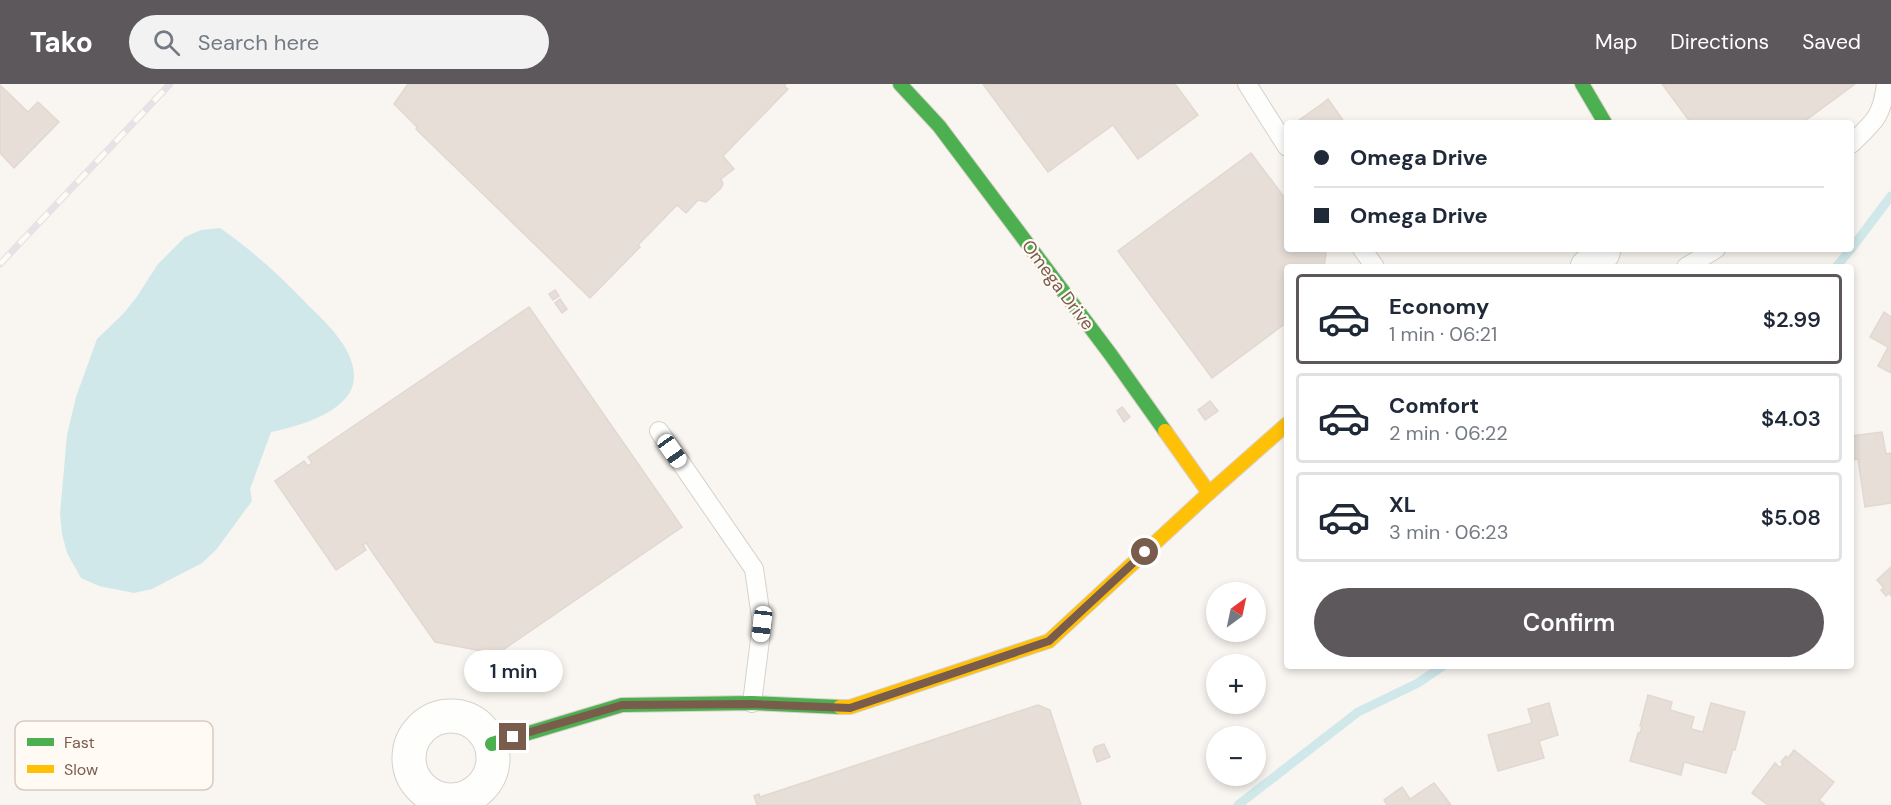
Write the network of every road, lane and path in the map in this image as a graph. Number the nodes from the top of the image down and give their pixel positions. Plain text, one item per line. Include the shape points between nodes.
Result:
1 (900, 84) edge
2 (1247, 84) edge
3 (1582, 84) edge
4 (1886, 84) edge
5 (1603, 120) edge
6 (1854, 141) edge
7 (1284, 142) edge
8 (1603, 252) edge
9 (1711, 252) edge
10 (1590, 264) edge
11 (1691, 264) edge
12 (1284, 427) edge
13 (659, 431) dead end
14 (1209, 493) junction
15 (752, 704) junction
16 (492, 744) dead end

1 - 14 street, Omega Drive via 946,136
2 - 7 lane
3 - 5 street
4 - 6 lane via 1884,104 1876,120
8 - 10 street
9 - 11 lane
12 - 14 street
13 - 15 lane via 754,569 762,624
14 - 15 street via 1049,641 850,708
15 - 16 street via 622,705

